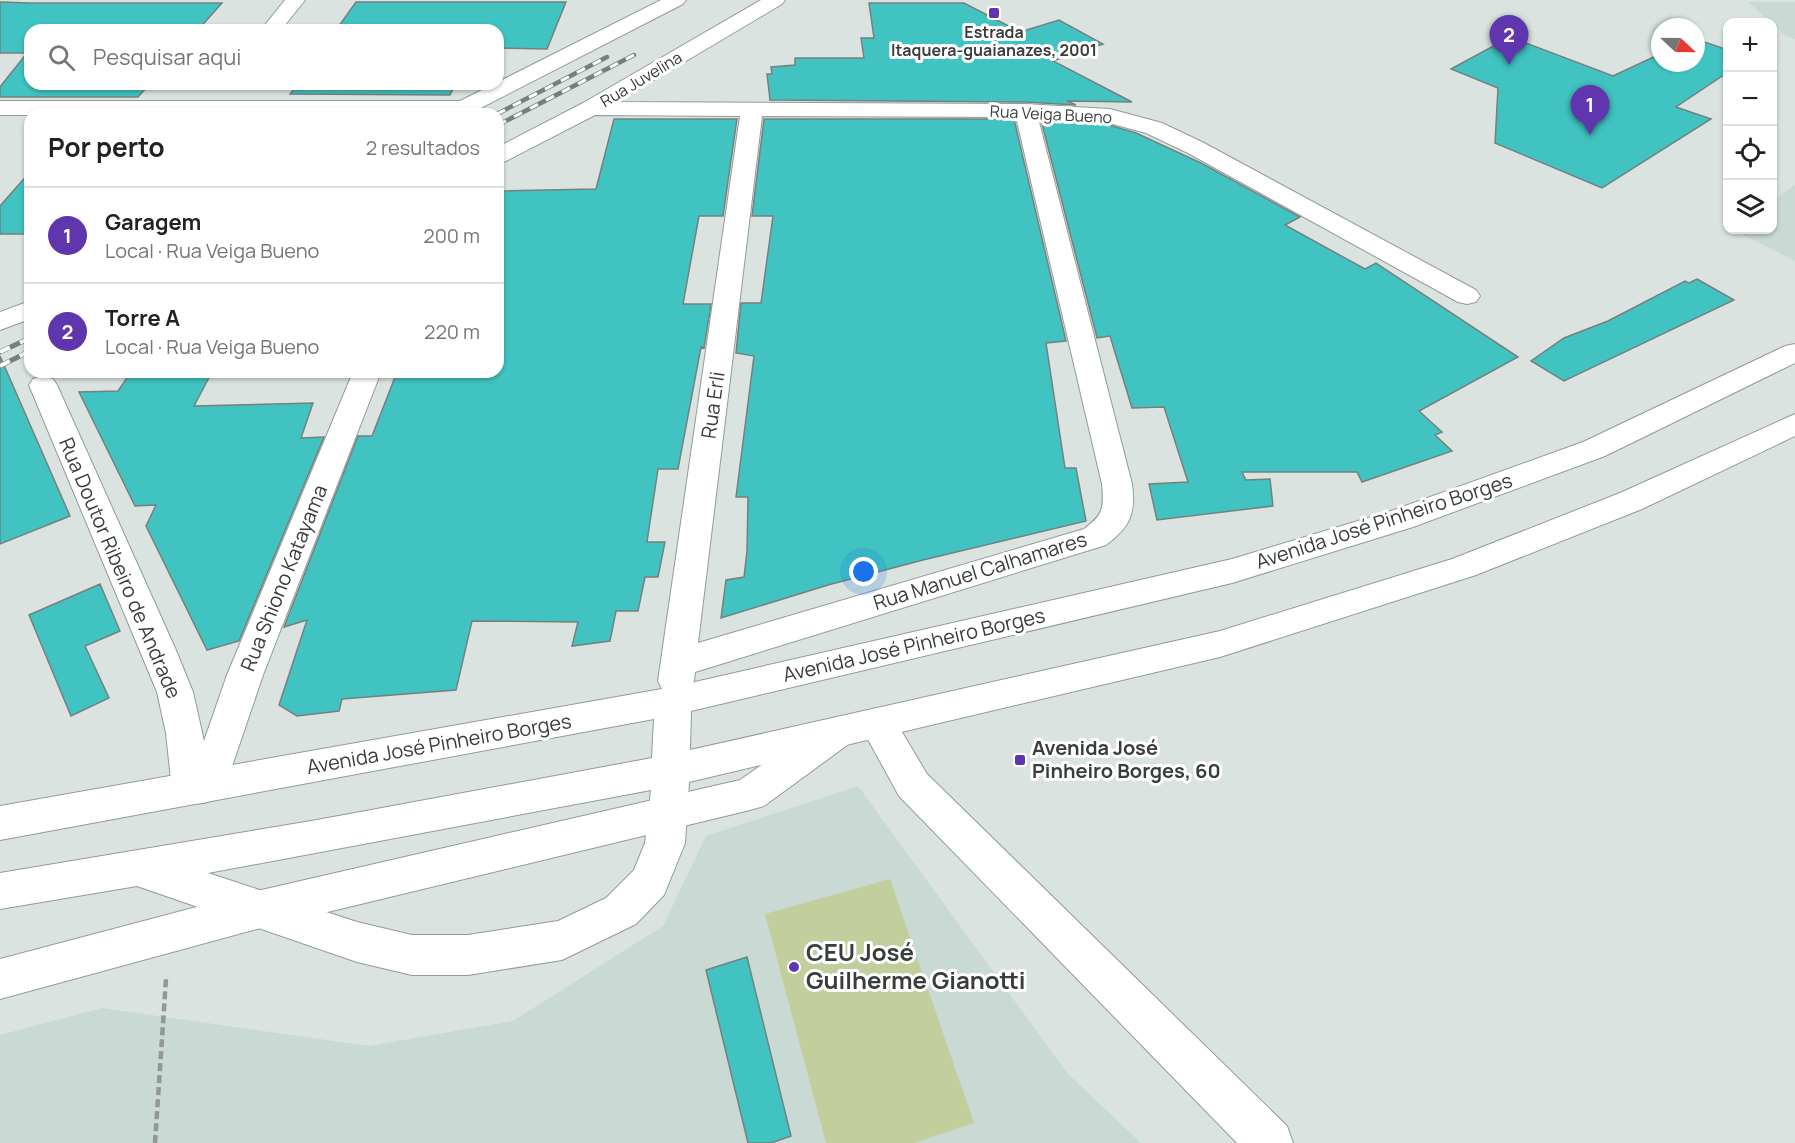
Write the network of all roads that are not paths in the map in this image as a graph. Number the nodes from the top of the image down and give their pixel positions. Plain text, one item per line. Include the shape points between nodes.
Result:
1 (295, 0) edge
2 (676, 0) edge
3 (775, 0) edge
4 (625, 4) dead end
5 (277, 24) edge
6 (623, 26) junction
7 (691, 49) junction
8 (504, 87) edge
9 (225, 90) edge
10 (499, 90) edge
11 (674, 94) junction
12 (0, 108) edge
13 (24, 108) edge
14 (212, 108) edge
15 (464, 108) edge
16 (591, 108) junction
17 (752, 109) junction
18 (1025, 111) junction
19 (504, 153) edge
20 (1467, 297) dead end
21 (1795, 352) edge
22 (365, 378) edge
23 (43, 385) dead end
24 (1795, 424) edge
25 (679, 663) junction
26 (673, 701) junction
27 (877, 723) junction
28 (837, 732) junction
29 (669, 771) junction
30 (199, 788) junction
31 (669, 814) junction
32 (0, 823) edge
33 (133, 867) junction
34 (0, 891) edge
35 (257, 910) junction
36 (0, 979) edge
37 (1269, 1143) edge

1 - 5 street
2 - 6 street
3 - 7 street, Rua Juvelina
4 - 6 street
6 - 7 street via 663,35
6 - 8 street
7 - 11 street, Rua Juvelina via 670,77
7 - 16 street, Rua Juvelina
9 - 14 street
10 - 15 street
11 - 16 street, Rua Veiga Bueno
11 - 17 street, Rua Veiga Bueno
12 - 13 street
16 - 19 street
17 - 18 street, Rua Veiga Bueno
17 - 25 street, Rua Erli
18 - 20 street, Rua Veiga Bueno via 1110,116 1154,128
18 - 25 street, Rua Manuel Calhamares via 1117,484 1118,514 1111,526 1095,537
21 - 26 street, Avenida José Pinheiro Borges via 1594,449 1402,519 1232,571
22 - 30 street, Rua Shiono Katayama
23 - 30 street, Rua Doutor Ribeiro de Andrade via 159,648 175,692
24 - 27 street via 1631,501 1464,567 1220,644
25 - 26 street, Rua Erli
26 - 29 street, Rua Erli
26 - 30 street, Avenida José Pinheiro Borges
27 - 28 street
27 - 37 street via 913,784
28 - 29 street
28 - 31 street via 750,794
29 - 31 street, Rua Erli
29 - 33 street
30 - 32 street, Avenida José Pinheiro Borges
31 - 35 street
31 - 35 street, Rua Erli via 665,843 650,882 621,911 562,940 468,955 412,955
33 - 34 street
33 - 35 street, Rua Erli
35 - 36 street

